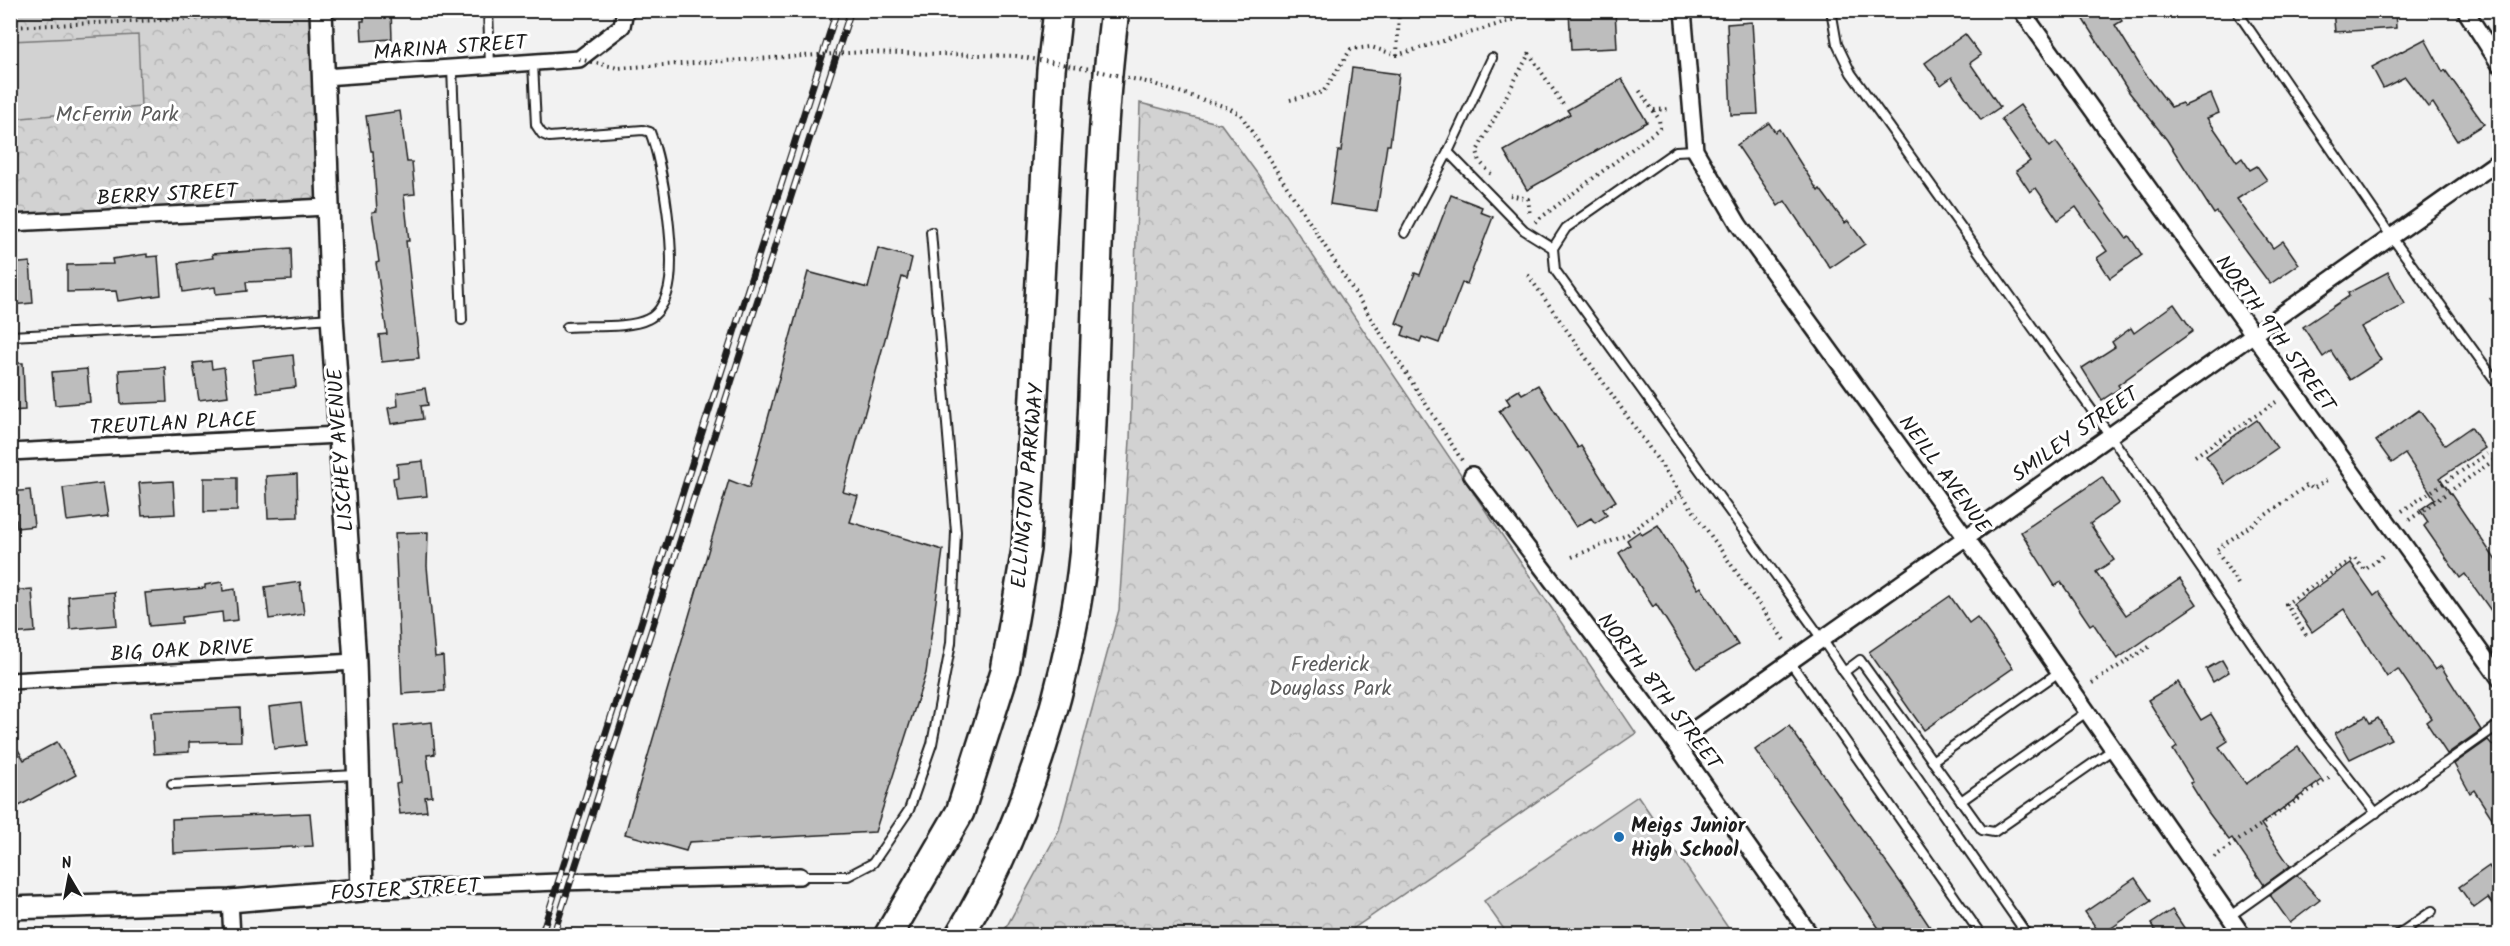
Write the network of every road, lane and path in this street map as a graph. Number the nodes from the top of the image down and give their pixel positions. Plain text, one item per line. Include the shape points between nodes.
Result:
1 (244, 10) edge
2 (321, 10) edge
3 (488, 10) edge
4 (625, 10) edge
5 (1058, 10) edge
6 (1115, 10) edge
7 (1399, 10) edge
8 (1545, 10) edge
9 (1683, 10) edge
10 (1831, 10) edge
11 (2021, 10) edge
12 (2236, 10) edge
13 (2465, 10) edge
14 (10, 27) edge
15 (1397, 56) junction
16 (1492, 58) dead end
17 (579, 59) junction
18 (533, 63) junction
19 (2499, 65) edge
20 (490, 66) junction
21 (452, 68) junction
22 (324, 76) junction
23 (1639, 90) dead end
24 (1290, 100) dead end
25 (1564, 106) dead end
26 (1653, 110) junction
27 (1670, 110) dead end
28 (1695, 150) junction
29 (1448, 153) junction
30 (2499, 160) edge
31 (1496, 180) dead end
32 (1504, 189) dead end
33 (326, 207) junction
34 (10, 223) edge
35 (931, 232) dead end
36 (1405, 233) dead end
37 (2391, 236) junction
38 (1553, 248) junction
39 (1528, 275) dead end
40 (2499, 294) edge
41 (2490, 300) dead end
42 (332, 318) junction
43 (462, 320) dead end
44 (567, 327) dead end
45 (2251, 334) junction
46 (10, 336) edge
47 (2499, 387) edge
48 (2276, 402) dead end
49 (338, 435) junction
50 (2110, 435) junction
51 (10, 452) edge
52 (2487, 454) dead end
53 (2195, 456) dead end
54 (2499, 456) edge
55 (1472, 475) joint
56 (2330, 478) dead end
57 (1682, 494) junction
58 (2402, 511) dead end
59 (2409, 520) dead end
60 (1964, 537) junction
61 (2385, 554) dead end
62 (1572, 557) dead end
63 (2238, 584) dead end
64 (2306, 635) dead end
65 (1822, 639) junction
66 (1784, 640) dead end
67 (2152, 645) dead end
68 (355, 662) junction
69 (1790, 662) junction
70 (1844, 672) junction
71 (2059, 672) junction
72 (2499, 679) edge
73 (10, 681) edge
74 (2092, 683) dead end
75 (2085, 713) junction
76 (2499, 724) edge
77 (1675, 743) junction
78 (2112, 750) junction
79 (1932, 761) junction
80 (2335, 774) dead end
81 (358, 775) junction
82 (172, 784) dead end
83 (1961, 801) junction
84 (2376, 813) junction
85 (2214, 857) dead end
86 (800, 876) joint
87 (362, 890) junction
88 (230, 901) junction
89 (10, 908) edge
90 (2432, 910) dead end
91 (2230, 916) junction
92 (232, 936) edge
93 (888, 936) edge
94 (958, 936) edge
95 (1811, 936) edge
96 (1982, 936) edge
97 (2028, 936) edge
98 (2243, 936) edge
99 (2396, 936) edge

1 - 14 path via 225,17
2 - 22 street, LISCHEY AVENUE
3 - 20 lane
4 - 17 street via 622,26
5 - 93 highway, ELLINGTON PARKWAY via 1051,70 1026,549 1005,671 960,812
6 - 94 highway via 1104,105 1084,549 1064,666 1037,765
7 - 15 path
8 - 15 path
9 - 28 street, NEILL AVENUE
10 - 50 lane via 1837,45 1851,73
11 - 45 street, NORTH 9TH STREET
12 - 37 lane
13 - 19 street
15 - 24 path via 1371,47 1351,50 1323,92
16 - 29 lane
17 - 18 street, MARINA STREET
17 - 55 path, bridge via 618,68 864,52 1016,56 1085,68 1229,108 1241,115
18 - 20 street, MARINA STREET
18 - 44 lane via 537,125 542,134 549,137 650,132 664,185 670,262 668,294 659,310 637,323
20 - 21 street, MARINA STREET
21 - 22 street, MARINA STREET
21 - 43 lane
22 - 33 street, LISCHEY AVENUE
23 - 26 path
25 - 31 path via 1530,51 1478,151 1480,162
26 - 27 path
26 - 32 path via 1660,128 1535,222 1528,214 1528,199 1512,198
28 - 38 lane via 1676,151 1648,170 1566,228
28 - 60 street, NEILL AVENUE via 1739,225
29 - 36 lane
29 - 38 lane via 1524,230
30 - 37 street, SMILEY STREET
33 - 34 street, BERRY STREET
33 - 42 street, LISCHEY AVENUE
35 - 86 lane via 956,532 951,643 932,744 909,810 873,863 848,876
37 - 45 street, SMILEY STREET
37 - 47 lane
38 - 65 lane via 1555,270
39 - 57 path
40 - 41 path
42 - 46 lane
42 - 49 street, LISCHEY AVENUE
45 - 50 street, SMILEY STREET
45 - 72 street, NORTH 9TH STREET
48 - 53 path
49 - 51 street, TREUTLAN PLACE
49 - 68 street, LISCHEY AVENUE
50 - 60 street, SMILEY STREET
50 - 84 lane via 2311,730
52 - 58 path
54 - 59 path
55 - 77 street, NORTH 8TH STREET
56 - 63 path via 2313,489 2308,485 2216,550
57 - 62 path via 1627,535
57 - 66 path
60 - 65 street, SMILEY STREET
60 - 71 street, NEILL AVENUE
61 - 64 path via 2365,570 2354,558 2286,604
65 - 69 street, SMILEY STREET
65 - 70 lane
67 - 74 path
68 - 73 street, BIG OAK DRIVE
68 - 81 street, LISCHEY AVENUE
69 - 77 street, SMILEY STREET
69 - 96 lane
70 - 79 lane via 1860,660
70 - 97 lane
71 - 75 street, NEILL AVENUE
71 - 79 lane
75 - 78 street, NEILL AVENUE
75 - 83 lane
76 - 84 lane
77 - 95 street, NORTH 8TH STREET
78 - 83 lane via 1994,832 1982,830
78 - 91 street, NEILL AVENUE
79 - 83 lane
80 - 85 path
81 - 82 lane
81 - 87 street, LISCHEY AVENUE
84 - 91 lane
86 - 87 street, FOSTER STREET
87 - 88 street, FOSTER STREET
88 - 89 street, FOSTER STREET
88 - 92 street
90 - 99 lane
91 - 98 street, NEILL AVENUE

